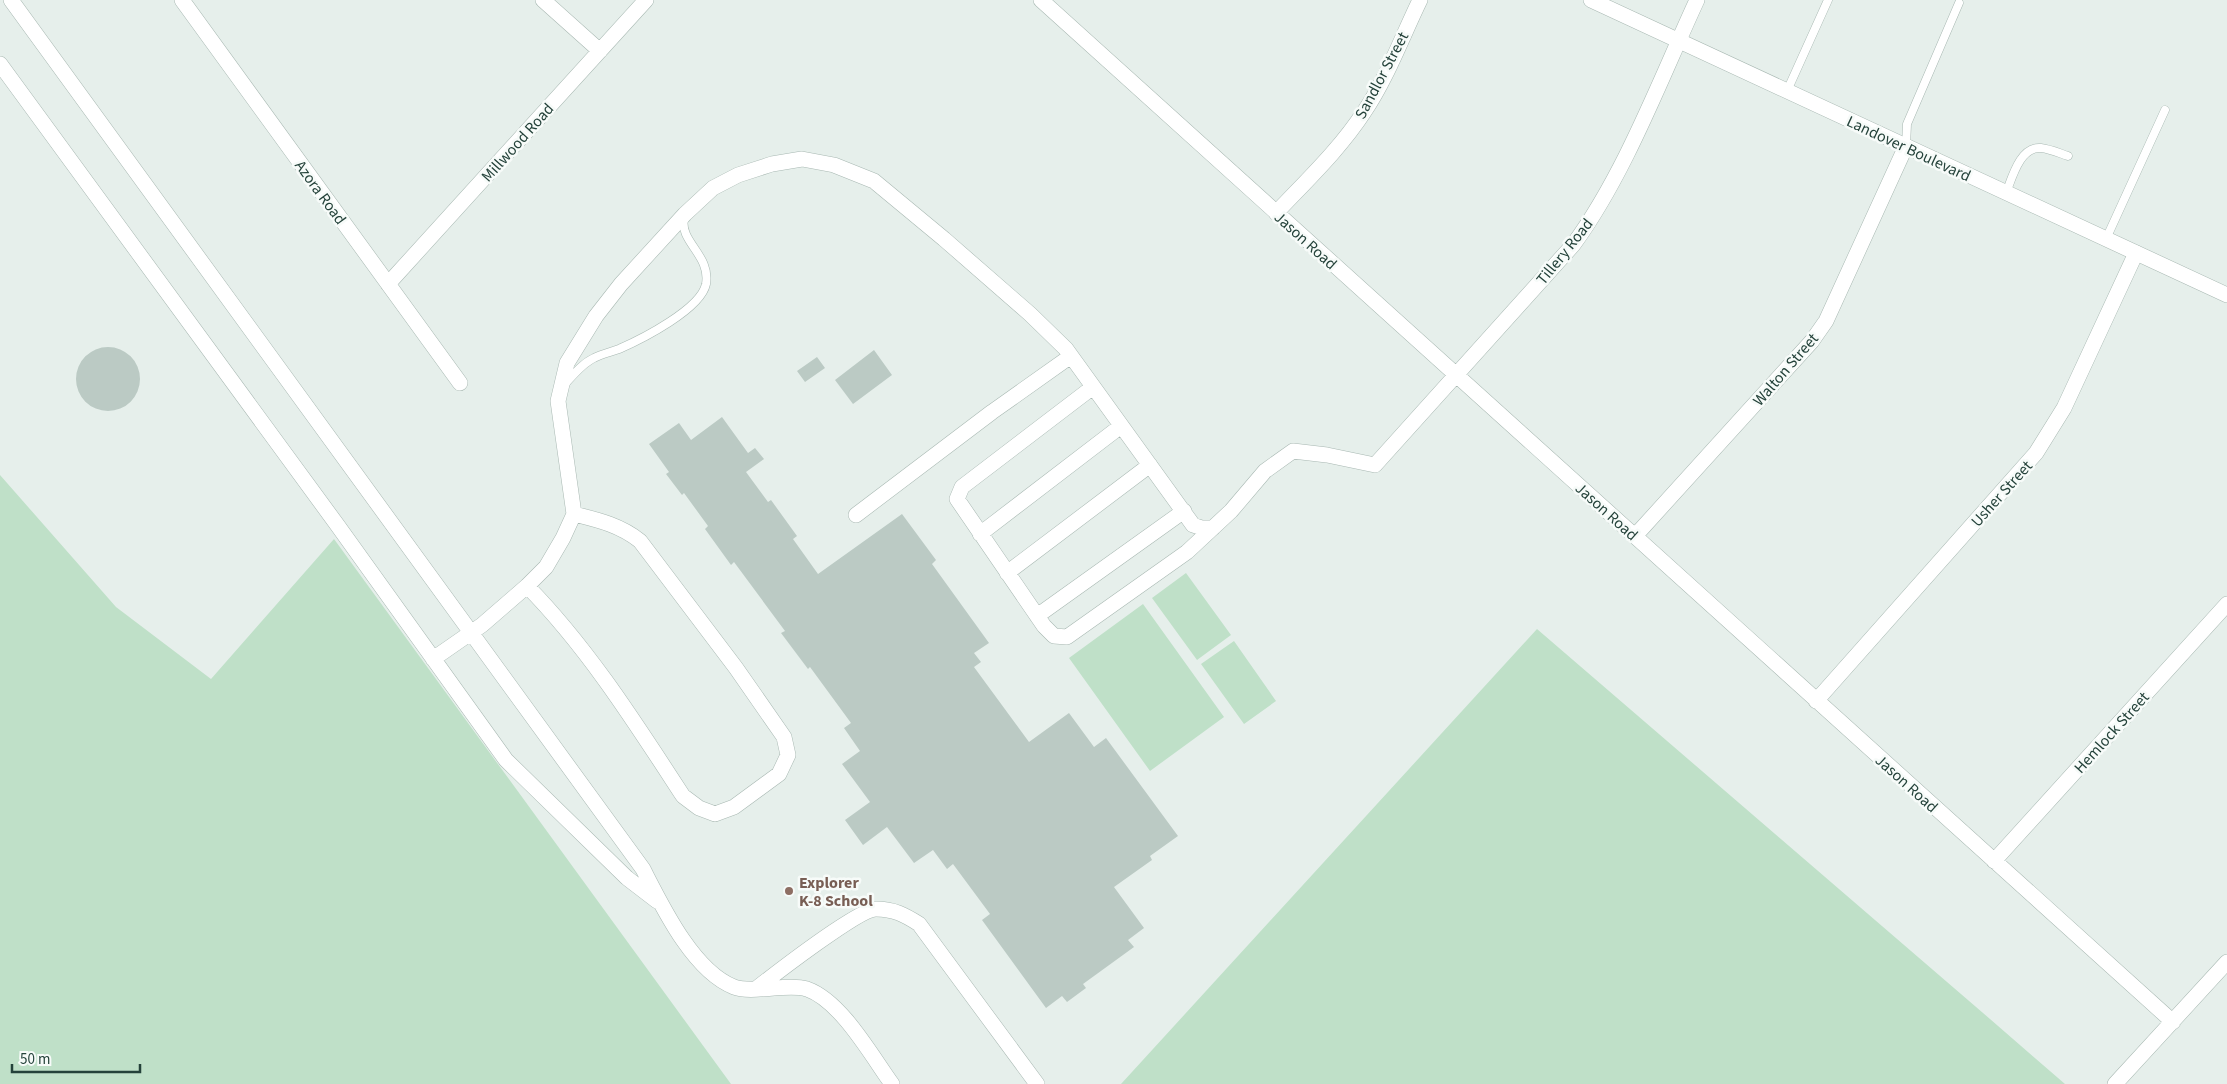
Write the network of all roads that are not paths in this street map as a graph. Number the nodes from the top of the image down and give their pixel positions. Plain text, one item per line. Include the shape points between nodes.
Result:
1 (12, 0) edge
2 (182, 0) edge
3 (543, 0) edge
4 (646, 0) edge
5 (1041, 0) edge
6 (1420, 0) edge
7 (1591, 0) edge
8 (1697, 0) edge
9 (1828, 0) edge
10 (1959, 3) dead end
11 (1678, 40) junction
12 (600, 51) junction
13 (0, 64) edge
14 (1787, 91) junction
15 (2165, 110) dead end
16 (1906, 146) junction
17 (2068, 156) dead end
18 (2006, 193) junction
19 (1276, 213) junction
20 (685, 214) junction
21 (2106, 239) junction
22 (2136, 253) junction
23 (388, 284) junction
24 (2227, 295) edge
25 (1071, 356) junction
26 (1456, 375) junction
27 (460, 383) dead end
28 (1093, 387) junction
29 (561, 388) junction
30 (1121, 426) junction
31 (1150, 465) junction
32 (1184, 512) junction
33 (574, 514) junction
34 (856, 515) dead end
35 (1213, 528) junction
36 (980, 534) junction
37 (1635, 536) junction
38 (1007, 573) junction
39 (527, 586) junction
40 (2227, 604) edge
41 (1037, 616) junction
42 (470, 633) junction
43 (433, 659) junction
44 (1816, 701) junction
45 (1994, 861) junction
46 (662, 905) junction
47 (2227, 962) edge
48 (756, 988) junction
49 (2173, 1022) junction
50 (892, 1084) edge
51 (1036, 1084) edge
52 (2115, 1084) edge

1 - 42 street
2 - 23 street, Azora Road
3 - 12 street
4 - 12 street, Millwood Road
5 - 19 street, Jason Road
6 - 19 street, Sandlor Street via 1364,112 1346,137
7 - 11 street, Landover Boulevard
8 - 11 street, Tillery Road
9 - 14 lane
10 - 16 lane via 1907,124
11 - 14 street, Landover Boulevard
11 - 26 street, Tillery Road via 1610,187 1591,220 1573,245
12 - 23 street, Millwood Road
13 - 43 street
14 - 16 street, Landover Boulevard
15 - 21 lane
16 - 18 street, Landover Boulevard
16 - 37 street, Walton Street via 1826,321 1812,342
17 - 18 lane via 2039,147 2030,150 2022,158
18 - 21 street, Landover Boulevard
19 - 26 street, Jason Road
20 - 25 street via 713,188 738,175 802,159 834,165 874,181 1030,314
20 - 29 street via 596,316 567,363
20 - 29 lane via 684,235 696,247 705,267 706,284 700,296 653,332 593,358
21 - 22 street, Landover Boulevard
22 - 24 street, Landover Boulevard
22 - 44 street, Usher Street via 2064,408 2036,453
23 - 27 street, Azora Road
25 - 28 street
25 - 34 street
26 - 35 street, Tillery Road via 1375,465 1293,451 1265,471
26 - 37 street, Jason Road
28 - 30 street
28 - 36 street via 962,487 957,499
29 - 33 street via 558,401
30 - 31 street
30 - 36 street
31 - 32 street
31 - 38 street
32 - 35 street via 1194,525
32 - 41 street
33 - 39 street via 546,566
33 - 39 street via 609,523 628,531 640,541 784,737 788,754 779,774 734,807 715,814 683,796 588,658 549,608
35 - 41 street via 1187,552 1067,637 1054,636
36 - 38 street
37 - 44 street, Jason Road
38 - 41 street
39 - 42 street
40 - 45 street, Hemlock Street
42 - 43 street
42 - 46 street via 643,869
43 - 46 street via 506,760 626,878
44 - 45 street, Jason Road
45 - 49 street, Jason Road
46 - 48 street via 708,970 735,988
47 - 49 street
48 - 50 street via 806,989 839,1010
48 - 51 street via 845,924 874,909 901,912 919,924
49 - 52 street

